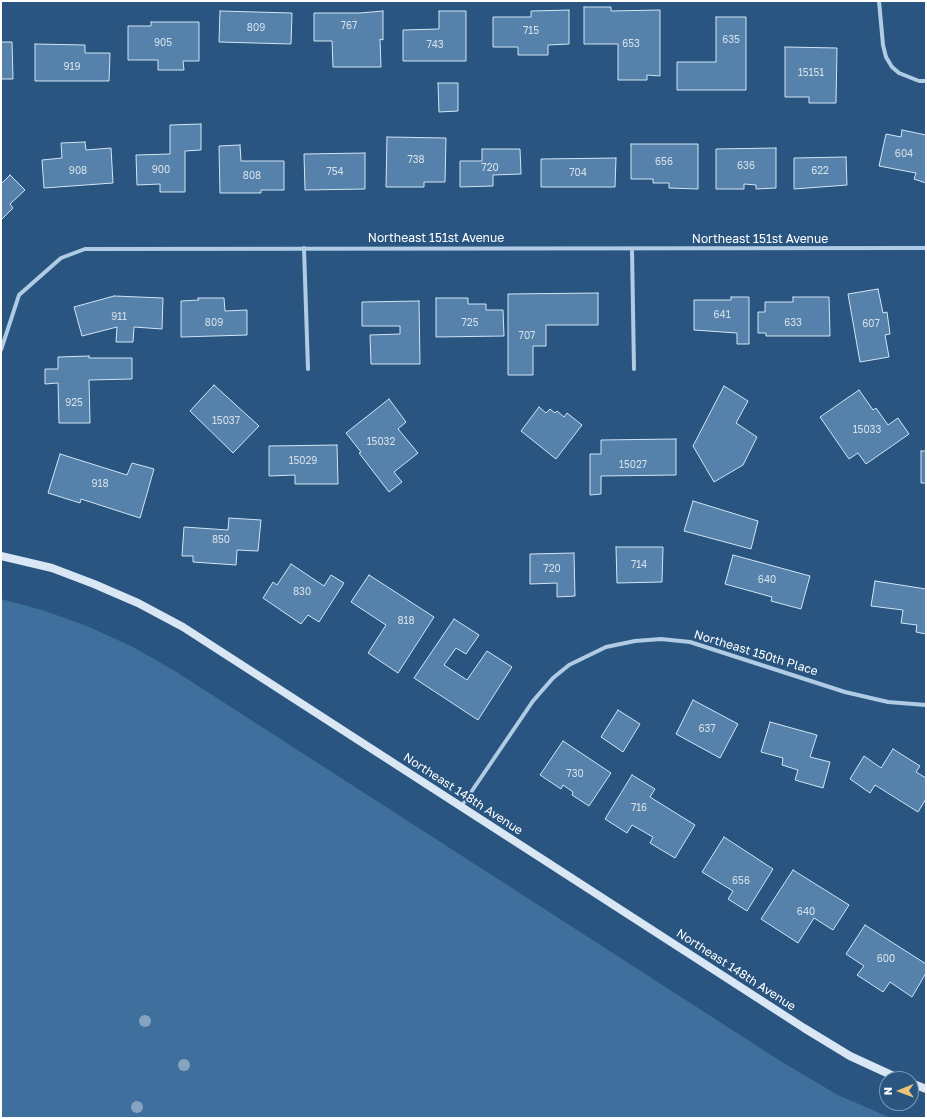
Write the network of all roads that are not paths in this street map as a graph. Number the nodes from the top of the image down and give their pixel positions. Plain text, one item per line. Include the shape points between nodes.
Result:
1 (879, 1) edge
2 (926, 81) edge
3 (304, 248) junction
4 (926, 248) edge
5 (632, 249) junction
6 (1, 350) edge
7 (308, 369) dead end
8 (634, 369) dead end
9 (1, 556) edge
10 (926, 705) edge
11 (461, 807) junction
12 (883, 1071) edge

1 - 2 street via 886,57 899,73
3 - 5 street, Northeast 151st Avenue
3 - 6 street, Northeast 151st Avenue via 85,249 62,258 19,294
3 - 7 street
4 - 5 street, Northeast 151st Avenue
5 - 8 street
9 - 11 main road, Northeast 148th Avenue via 52,568 145,606 183,627
10 - 11 street, Northeast 150th Place via 888,702 845,692 690,642 661,639 606,646 569,665 533,700
11 - 12 main road, Northeast 148th Avenue via 804,1028 850,1056

